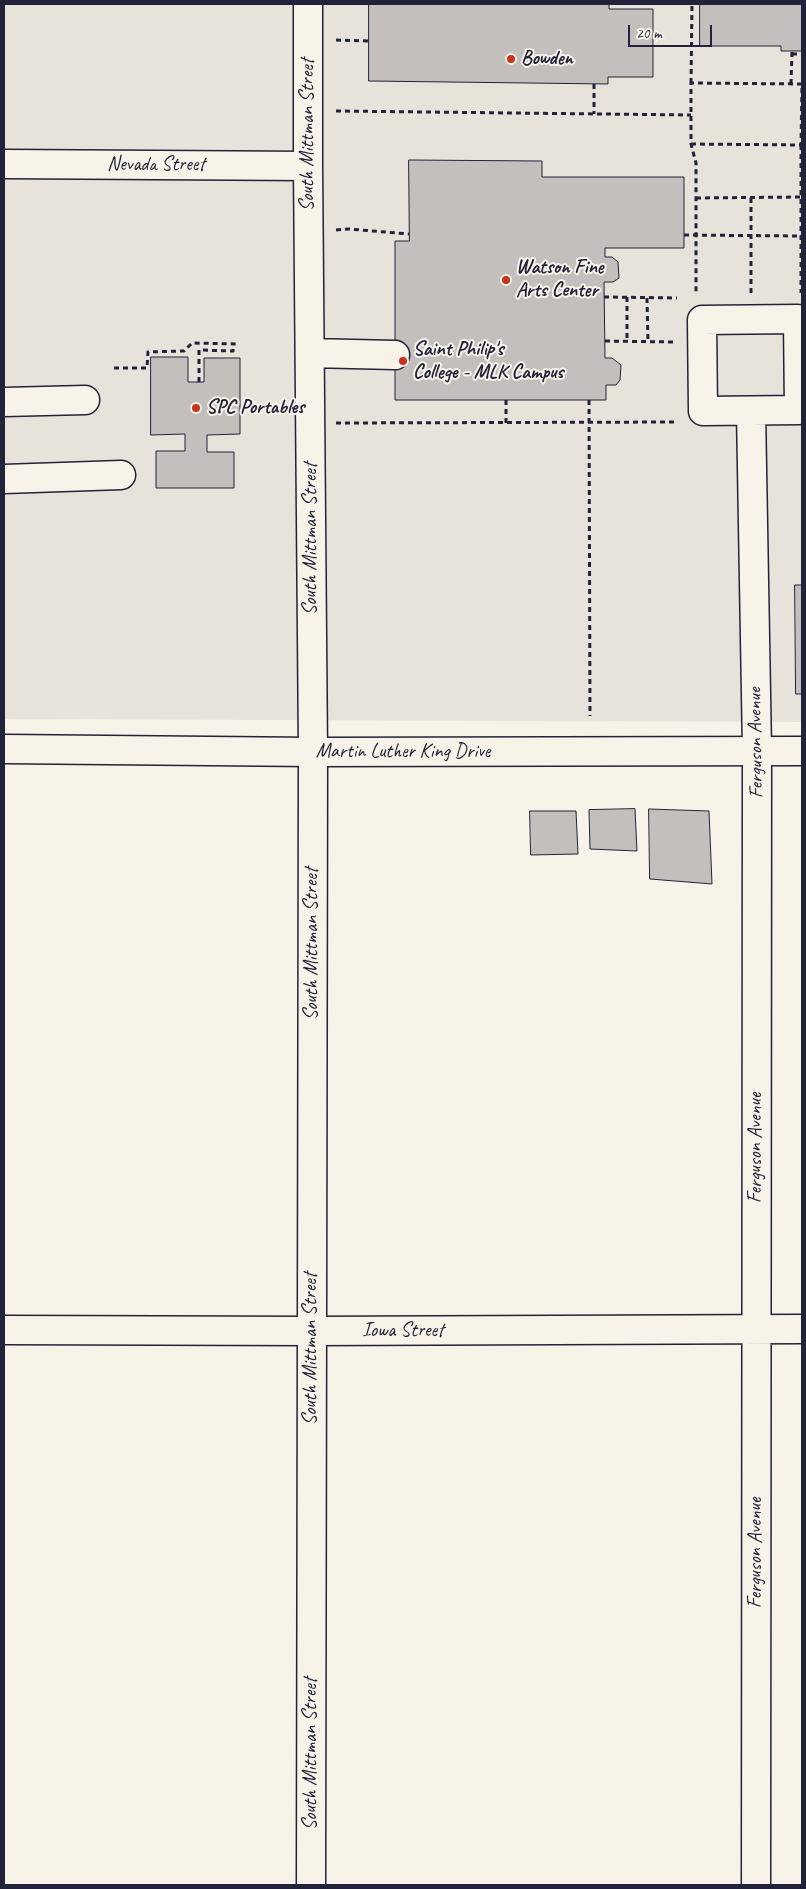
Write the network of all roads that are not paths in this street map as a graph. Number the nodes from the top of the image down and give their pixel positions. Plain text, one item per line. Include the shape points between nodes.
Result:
1 (308, 4) edge
2 (4, 164) edge
3 (308, 166) junction
4 (310, 353) junction
5 (396, 355) dead end
6 (85, 400) dead end
7 (4, 402) edge
8 (751, 410) junction
9 (121, 475) dead end
10 (4, 479) edge
11 (4, 750) edge
12 (757, 751) junction
13 (802, 751) edge
14 (313, 752) junction
15 (756, 1329) junction
16 (802, 1329) edge
17 (4, 1330) edge
18 (311, 1331) junction
19 (311, 1885) edge
20 (756, 1885) edge

1 - 3 street, South Mittman Street
2 - 3 street, Nevada Street
3 - 4 street, South Mittman Street
4 - 5 street
4 - 14 street, South Mittman Street
6 - 7 street
8 - 8 street via 703,411 702,320 798,318 799,410
8 - 12 street, Ferguson Avenue
9 - 10 street
11 - 14 street, Martin Luther King Drive
12 - 13 street, Martin Luther King Drive
12 - 14 street, Martin Luther King Drive
12 - 15 street, Ferguson Avenue
14 - 18 street, South Mittman Street
15 - 16 street, Iowa Street
15 - 18 street, Iowa Street
15 - 20 street, Ferguson Avenue
17 - 18 street, Iowa Street
18 - 19 street, South Mittman Street

